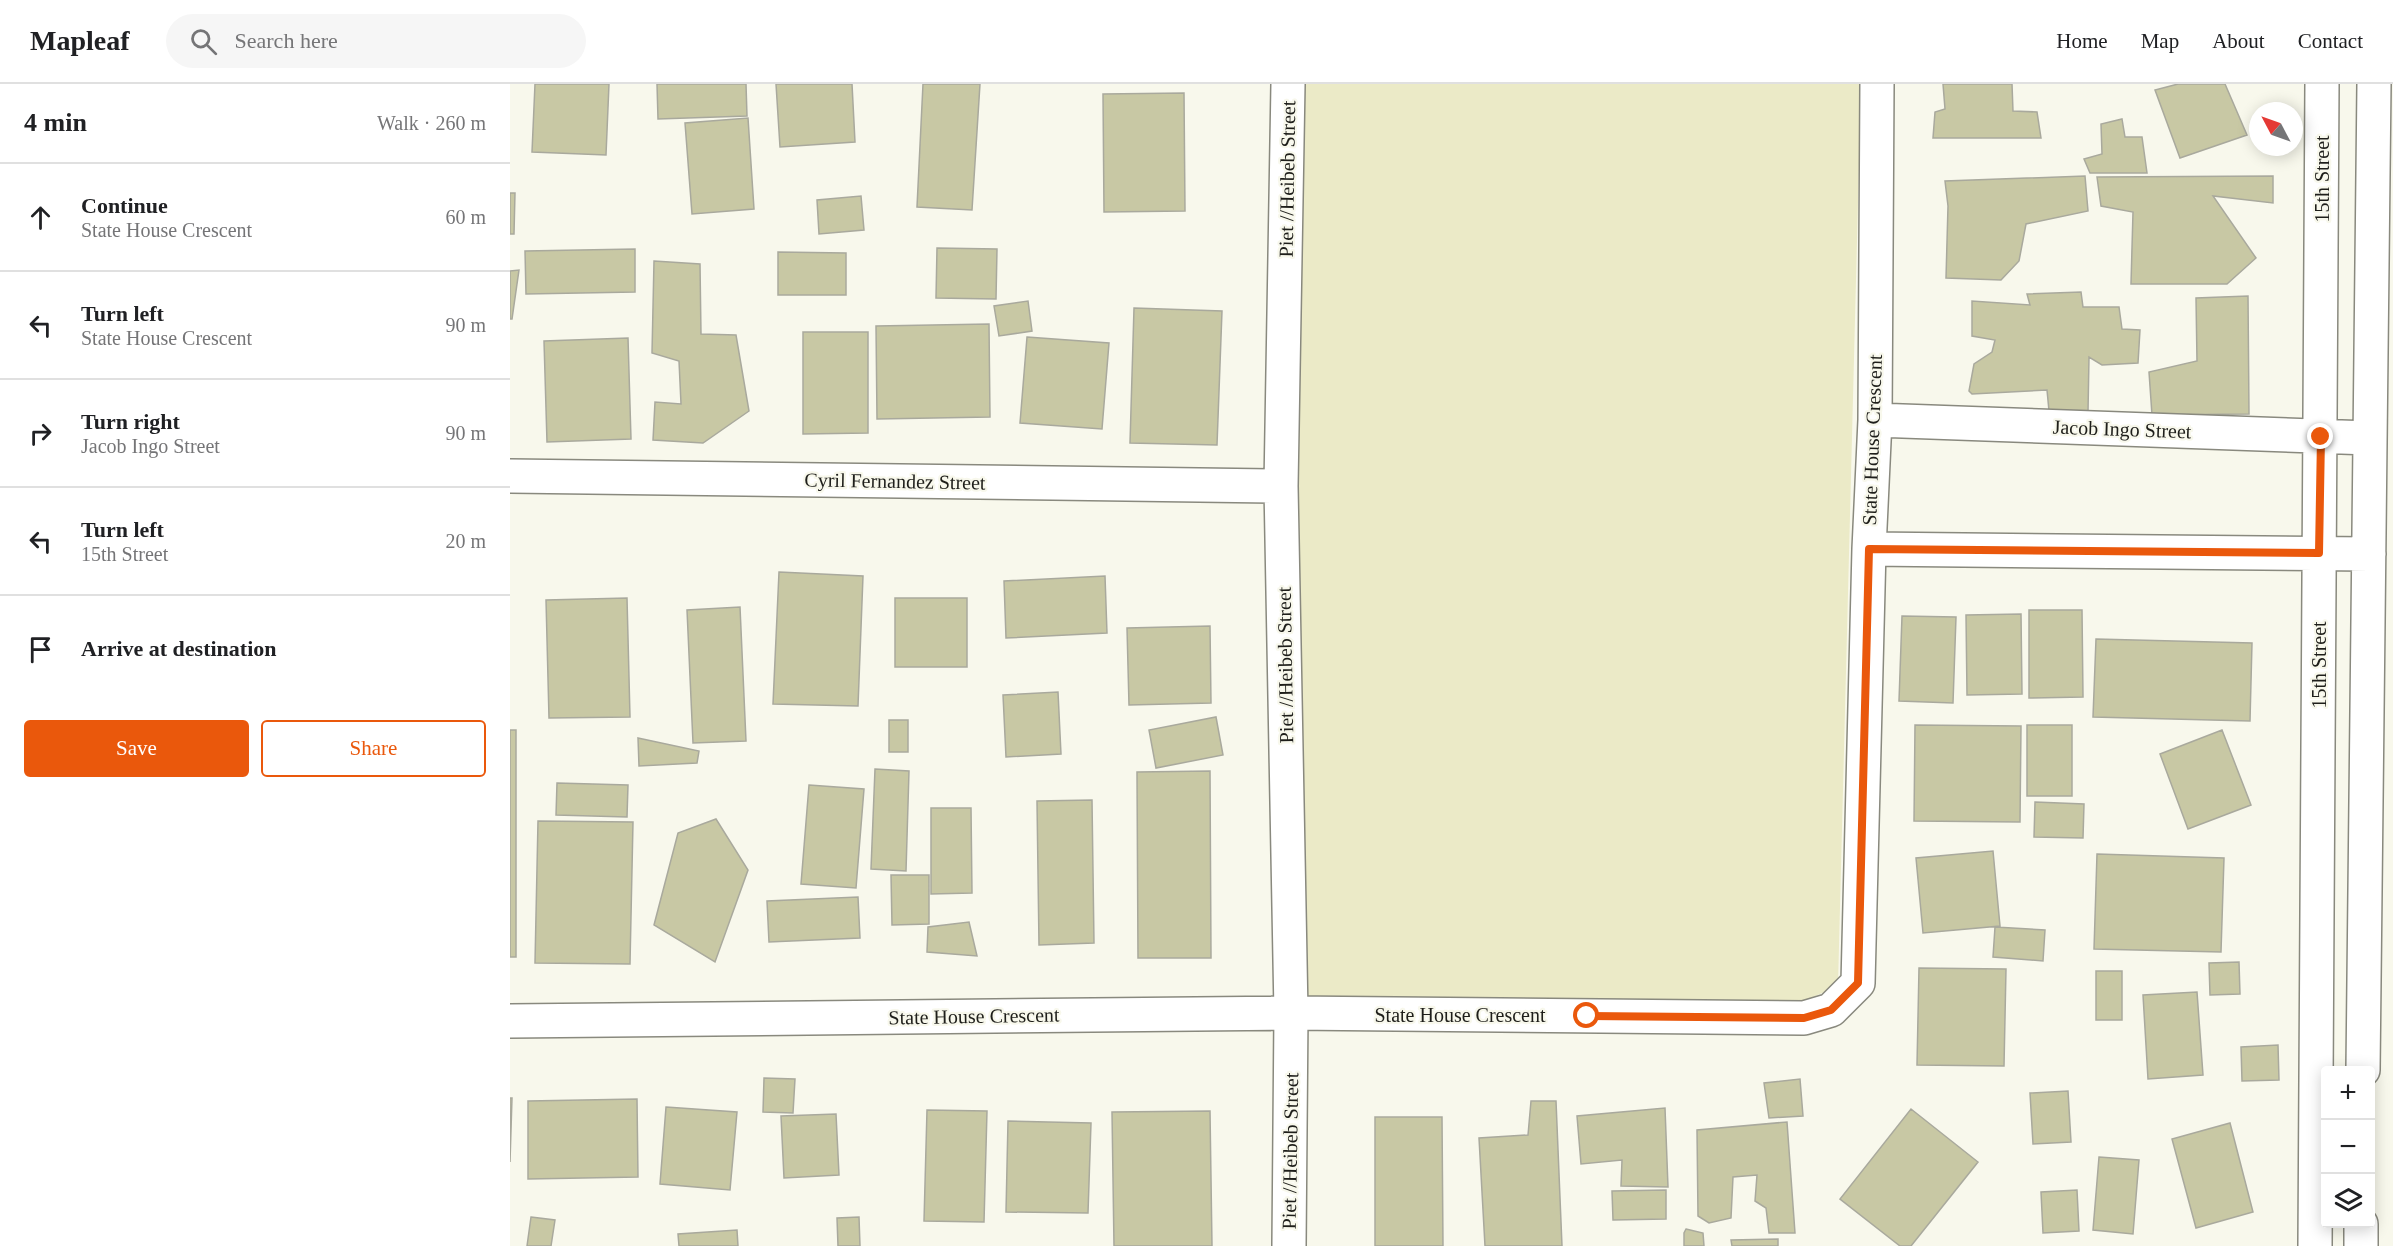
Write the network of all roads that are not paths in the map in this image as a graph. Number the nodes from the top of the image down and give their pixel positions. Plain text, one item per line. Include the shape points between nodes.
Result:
1 (1288, 84) edge
2 (1876, 84) edge
3 (2322, 84) edge
4 (2374, 84) edge
5 (1875, 420) junction
6 (2321, 437) junction
7 (2369, 438) junction
8 (510, 476) edge
9 (1281, 486) junction
10 (1869, 549) junction
11 (2319, 553) junction
12 (2369, 554) junction
13 (1292, 1013) junction
14 (510, 1021) edge
15 (2363, 1066) edge
16 (2361, 1228) edge
17 (1289, 1246) edge
18 (2315, 1246) edge
19 (2361, 1246) edge

1 - 9 street, Piet //Heibeb Street
2 - 5 street, State House Crescent
3 - 6 street, 15th Street
4 - 7 street
5 - 6 street, Jacob Ingo Street
5 - 10 street, State House Crescent
6 - 7 street, Jacob Ingo Street
6 - 11 street, 15th Street
7 - 12 street
8 - 9 street, Cyril Fernandez Street
9 - 13 street, Piet //Heibeb Street
10 - 11 street
10 - 13 street, State House Crescent via 1858,983 1831,1010 1804,1018
11 - 12 street
11 - 18 street, 15th Street
12 - 15 street
13 - 14 street, State House Crescent
13 - 17 street, Piet //Heibeb Street
16 - 19 street

